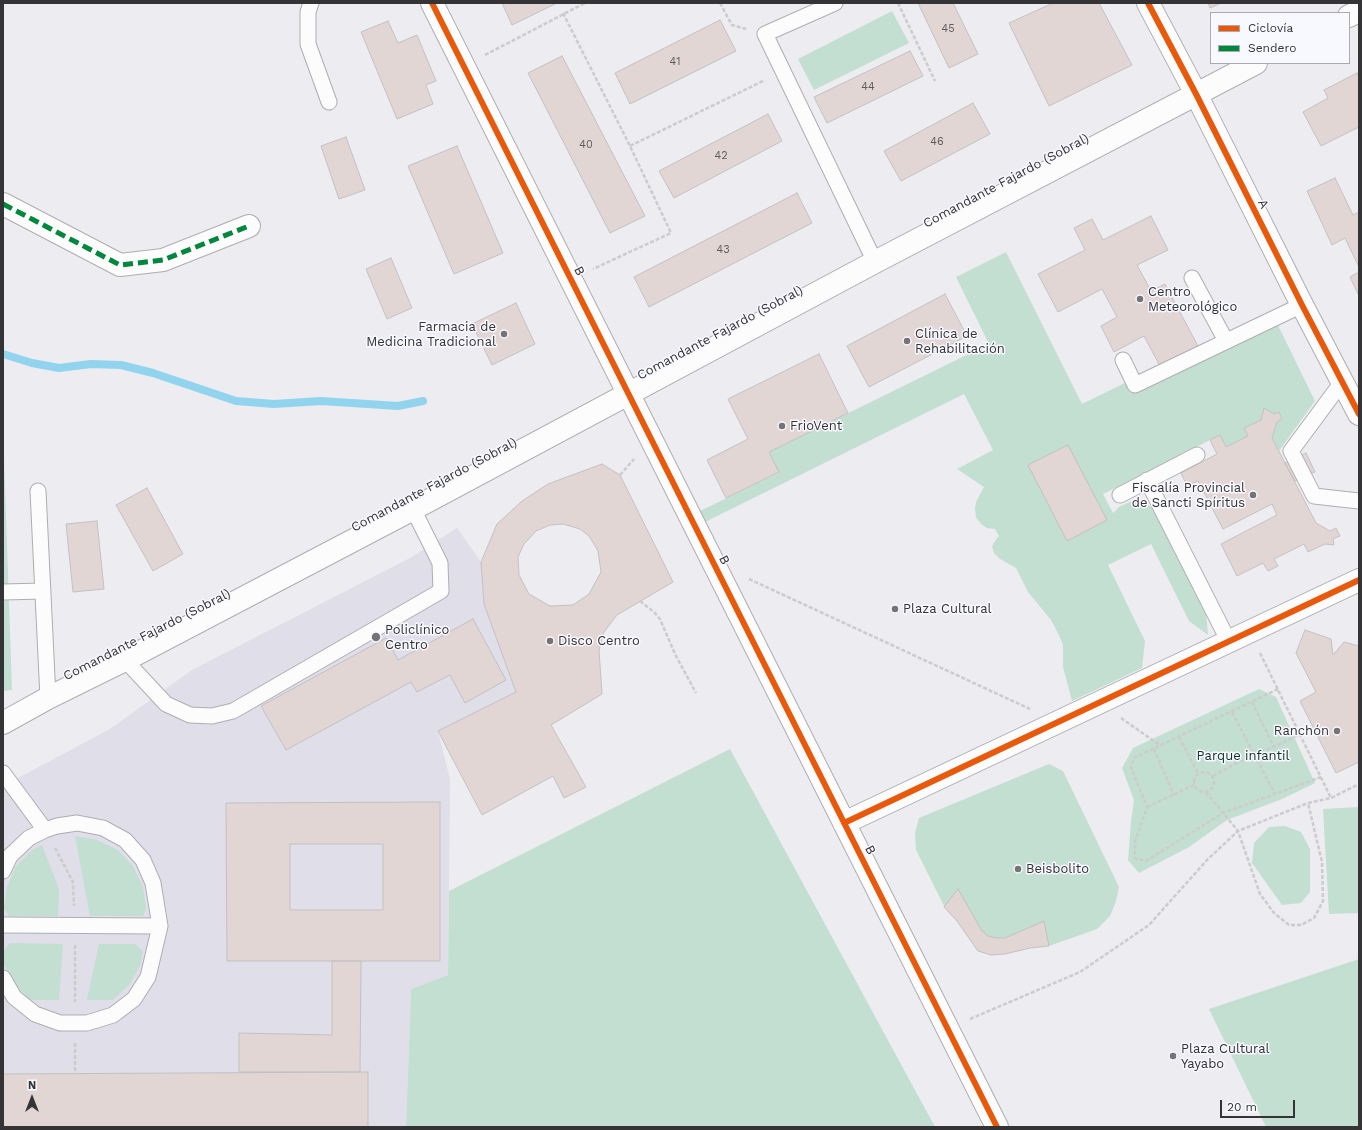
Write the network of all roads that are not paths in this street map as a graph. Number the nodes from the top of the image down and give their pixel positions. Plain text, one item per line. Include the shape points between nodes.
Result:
1 (311, 3) edge
2 (432, 3) edge
3 (835, 3) edge
4 (1148, 3) edge
5 (1359, 11) edge
6 (1350, 16) edge
7 (1254, 64) edge
8 (1196, 94) junction
9 (329, 102) dead end
10 (3, 204) edge
11 (250, 226) dead end
12 (875, 262) junction
13 (1192, 278) dead end
14 (1302, 305) junction
15 (1226, 341) junction
16 (1123, 360) dead end
17 (1342, 382) junction
18 (628, 395) junction
19 (1359, 414) edge
20 (1197, 455) dead end
21 (1148, 480) junction
22 (38, 491) dead end
23 (1120, 495) dead end
24 (1359, 501) edge
25 (413, 509) junction
26 (1359, 580) edge
27 (43, 590) junction
28 (3, 592) edge
29 (1229, 642) junction
30 (125, 660) junction
31 (48, 698) junction
32 (3, 723) edge
33 (3, 773) edge
34 (844, 823) junction
35 (45, 830) junction
36 (3, 871) edge
37 (3, 925) edge
38 (160, 926) junction
39 (3, 978) edge
40 (997, 1127) edge

1 - 9 lane via 308,12 308,44
2 - 18 street, B
3 - 12 lane via 765,34
4 - 8 street, A
5 - 6 street
7 - 8 street, Comandante Fajardo (Sobral)
8 - 12 street, Comandante Fajardo (Sobral)
8 - 14 street, A
10 - 11 street via 120,265 163,260
12 - 18 street, Comandante Fajardo (Sobral)
13 - 15 lane
14 - 15 lane
14 - 17 street, A
15 - 16 lane via 1136,385
17 - 19 street, A
17 - 24 lane via 1291,451 1314,496
18 - 25 street, Comandante Fajardo (Sobral)
18 - 34 street, B
20 - 21 lane
21 - 23 lane
21 - 29 lane
22 - 27 lane
25 - 30 street, Comandante Fajardo (Sobral)
25 - 30 lane via 440,563 442,591 233,711 212,716 190,715 166,704
26 - 29 street
27 - 28 lane
27 - 31 lane
29 - 34 street
30 - 31 street, Comandante Fajardo (Sobral)
31 - 32 street, Comandante Fajardo (Sobral)
33 - 35 lane
34 - 40 street, B
35 - 36 lane via 29,838 10,856
35 - 38 lane via 77,823 103,828 125,840 143,860 153,883
37 - 38 lane
38 - 39 lane via 148,977 134,999 113,1015 87,1023 60,1023 35,1014 14,997

